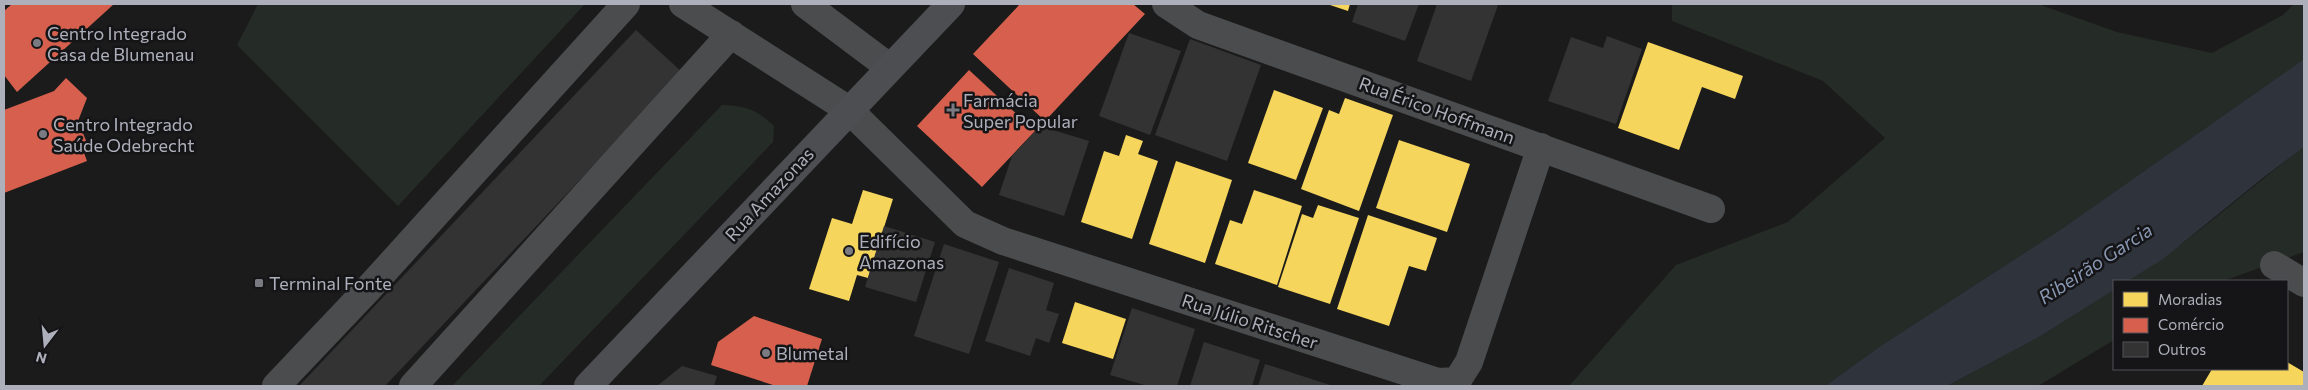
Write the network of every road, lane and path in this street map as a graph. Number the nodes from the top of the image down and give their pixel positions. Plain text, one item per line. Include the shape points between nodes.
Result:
1 (626, 4) edge
2 (683, 4) edge
3 (805, 4) edge
4 (951, 4) edge
5 (1166, 4) edge
6 (731, 34) junction
7 (889, 67) junction
8 (849, 110) junction
9 (1541, 148) junction
10 (1711, 209) dead end
11 (2274, 265) dead end
12 (2304, 283) edge
13 (276, 386) edge
14 (413, 386) edge
15 (588, 386) edge

1 - 13 street
2 - 6 street
3 - 7 street
4 - 7 main road, Rua Amazonas
5 - 9 street, Rua Érico Hoffmann via 1198,25
6 - 8 street
6 - 14 street
7 - 8 main road, Rua Amazonas
8 - 9 street, Rua Júlio Ritscher via 965,224 1003,241 1438,382 1457,381 1469,362
8 - 15 main road, Rua Amazonas
9 - 10 street, Rua Érico Hoffmann
11 - 12 street

